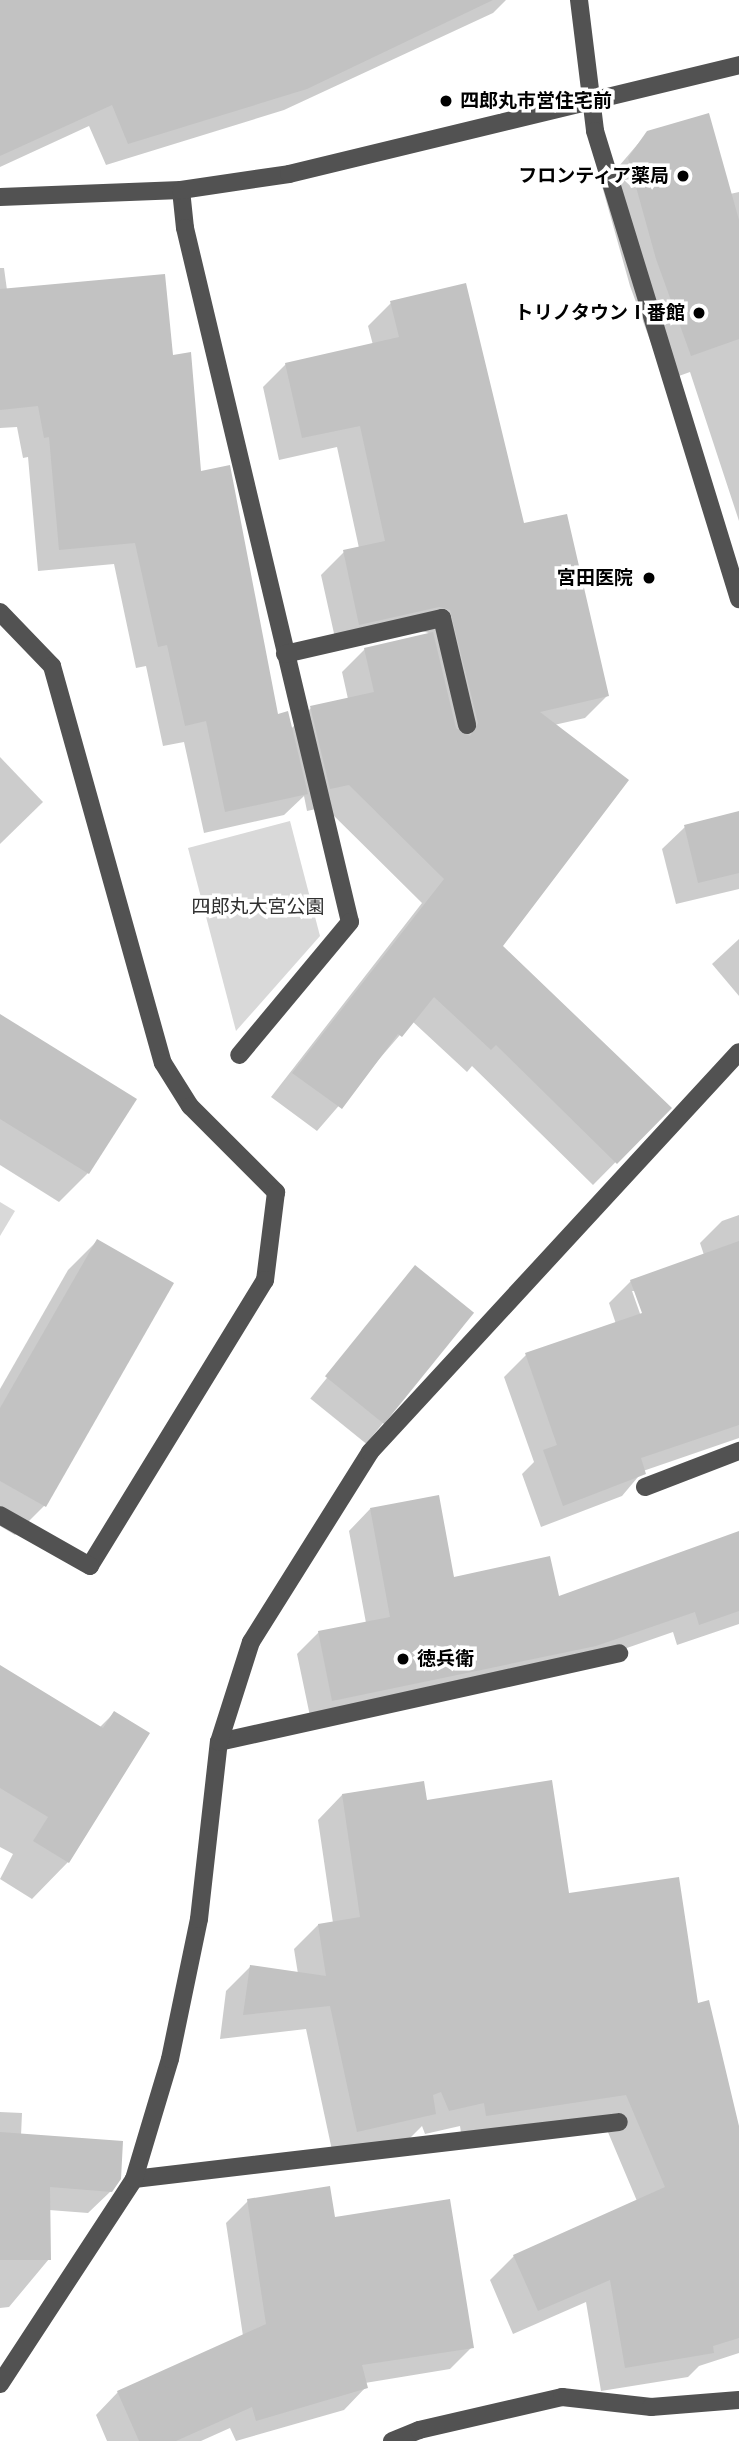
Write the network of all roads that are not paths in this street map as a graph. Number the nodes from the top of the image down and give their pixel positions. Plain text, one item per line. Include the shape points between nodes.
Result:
1 (579, 0) edge
2 (739, 65) edge
3 (590, 101) junction
4 (181, 190) junction
5 (0, 197) edge
6 (739, 600) edge
7 (0, 612) edge
8 (285, 654) junction
9 (467, 725) dead end
10 (739, 1052) edge
11 (239, 1055) dead end
12 (739, 1451) edge
13 (645, 1487) dead end
14 (0, 1515) edge
15 (619, 1653) dead end
16 (219, 1742) junction
17 (619, 2122) dead end
18 (134, 2179) junction
19 (0, 2352) edge
20 (21, 2354) junction
21 (0, 2384) edge
22 (739, 2400) edge
23 (392, 2441) edge

1 - 3 street
2 - 3 street
3 - 4 street via 289,174
3 - 6 street via 595,131
4 - 5 street
4 - 8 street via 185,228
7 - 14 street via 52,666 163,1063 190,1106 276,1192 265,1280 90,1566
8 - 9 street via 442,618
8 - 11 street via 350,922
10 - 16 street via 370,1452 251,1642
12 - 13 street
15 - 16 street
16 - 18 street via 199,1919 170,2059
17 - 18 street
18 - 20 street
19 - 20 street
20 - 21 street
22 - 23 street via 651,2407 562,2397 419,2430

